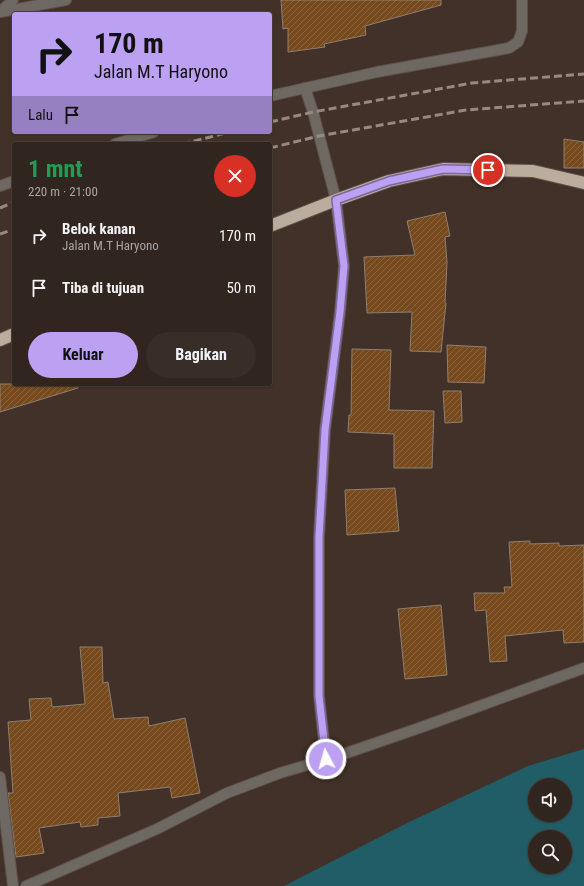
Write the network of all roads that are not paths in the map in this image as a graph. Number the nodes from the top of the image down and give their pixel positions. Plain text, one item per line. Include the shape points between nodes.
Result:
1 (13, 0) edge
2 (66, 0) edge
3 (522, 0) edge
4 (0, 12) edge
5 (305, 88) junction
6 (272, 96) edge
7 (148, 134) edge
8 (122, 142) edge
9 (12, 182) edge
10 (584, 183) edge
11 (0, 186) edge
12 (336, 200) junction
13 (272, 225) edge
14 (12, 335) edge
15 (0, 340) edge
16 (584, 668) edge
17 (326, 759) junction
18 (0, 777) edge
19 (14, 886) edge
20 (26, 886) edge

1 - 4 street
2 - 4 street
3 - 5 street via 522,31 518,42 509,48
5 - 6 street
5 - 12 street
7 - 8 street
9 - 11 street
10 - 12 highway via 533,171 443,169 389,181
12 - 13 highway
12 - 17 street via 344,266 325,430 319,537 319,696
14 - 15 highway
16 - 17 street
17 - 20 street via 227,793 157,829
18 - 19 street

